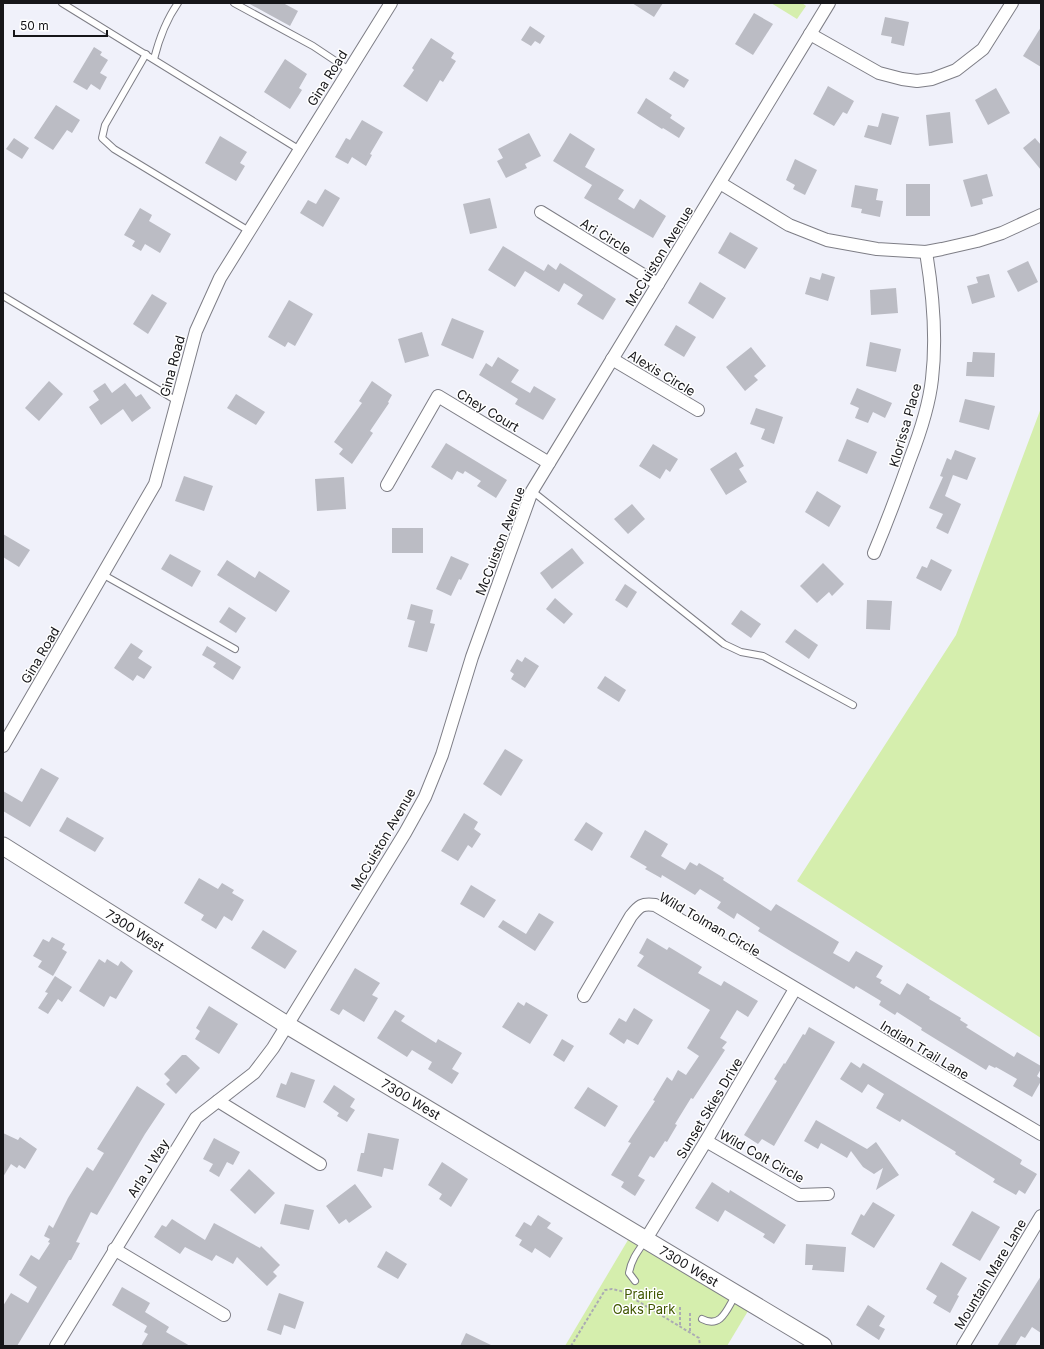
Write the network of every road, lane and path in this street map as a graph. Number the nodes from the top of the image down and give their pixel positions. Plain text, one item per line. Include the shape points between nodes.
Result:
1 (62, 3) edge
2 (178, 3) edge
3 (234, 3) edge
4 (391, 3) edge
5 (829, 3) edge
6 (1012, 3) edge
7 (810, 34) junction
8 (146, 54) junction
9 (154, 59) junction
10 (349, 70) junction
11 (300, 150) junction
12 (720, 183) junction
13 (541, 212) dead end
14 (1041, 215) edge
15 (249, 231) junction
16 (926, 252) junction
17 (658, 284) junction
18 (3, 296) edge
19 (612, 359) junction
20 (177, 401) junction
21 (698, 410) dead end
22 (549, 463) junction
23 (387, 485) dead end
24 (532, 491) junction
25 (874, 553) dead end
26 (102, 574) junction
27 (235, 649) dead end
28 (853, 705) dead end
29 (3, 746) edge
30 (3, 846) edge
31 (795, 989) junction
32 (584, 996) dead end
33 (287, 1025) junction
34 (218, 1101) junction
35 (1041, 1134) edge
36 (706, 1141) junction
37 (320, 1164) dead end
38 (828, 1194) dead end
39 (1041, 1216) edge
40 (646, 1239) junction
41 (114, 1249) junction
42 (635, 1281) dead end
43 (736, 1294) junction
44 (680, 1307) dead end
45 (690, 1312) dead end
46 (224, 1315) dead end
47 (702, 1319) dead end
48 (680, 1326) junction
49 (690, 1332) junction
50 (56, 1346) edge
51 (571, 1346) edge
52 (700, 1346) edge
53 (823, 1346) edge
54 (963, 1346) edge

1 - 8 lane
2 - 9 lane via 159,39
3 - 10 lane via 312,46
4 - 10 street, Gina Road
5 - 7 street, McCuiston Avenue
6 - 7 street via 983,49 956,70 932,79 917,81 879,73
7 - 12 street, McCuiston Avenue
8 - 9 lane
8 - 15 lane via 105,125 102,138 114,149
9 - 11 lane
10 - 11 street, Gina Road
11 - 15 street, Gina Road
12 - 16 street via 789,225 809,234 877,249
12 - 17 street, McCuiston Avenue
13 - 17 street, Ari Circle
14 - 16 street via 977,241
15 - 20 street, Gina Road via 220,278 196,331
16 - 25 street, Klorissa Place via 934,319 932,380 916,442
17 - 19 street, McCuiston Avenue
18 - 20 lane
19 - 21 street, Alexis Circle
19 - 22 street, McCuiston Avenue
20 - 26 street, Gina Road via 155,484
22 - 23 street, Chey Court via 438,396
22 - 24 street, McCuiston Avenue
24 - 28 lane via 724,644 741,652 763,656
24 - 33 street, McCuiston Avenue via 472,657 442,755 425,797
26 - 27 lane
26 - 29 street, Gina Road
30 - 33 street, 7300 West
31 - 32 street, Wild Tolman Circle via 648,904 641,906 631,916
31 - 35 street, Indian Trail Lane
31 - 36 street, Sunset Skies Drive
33 - 34 street, Arla J Way via 254,1073
33 - 40 street, 7300 West
34 - 37 street
34 - 41 street, Arla J Way via 196,1118
36 - 38 street, Wild Colt Circle via 799,1195
36 - 40 street, Sunset Skies Drive
39 - 54 street, Mountain Mare Lane
40 - 42 lane via 630,1267 629,1273
40 - 43 street, 7300 West
41 - 46 street
41 - 50 street, Arla J Way
43 - 47 lane via 722,1318 716,1322
43 - 53 street, 7300 West
44 - 48 path
45 - 49 path
48 - 49 path
48 - 51 path via 621,1291 605,1290
49 - 52 path via 699,1338

